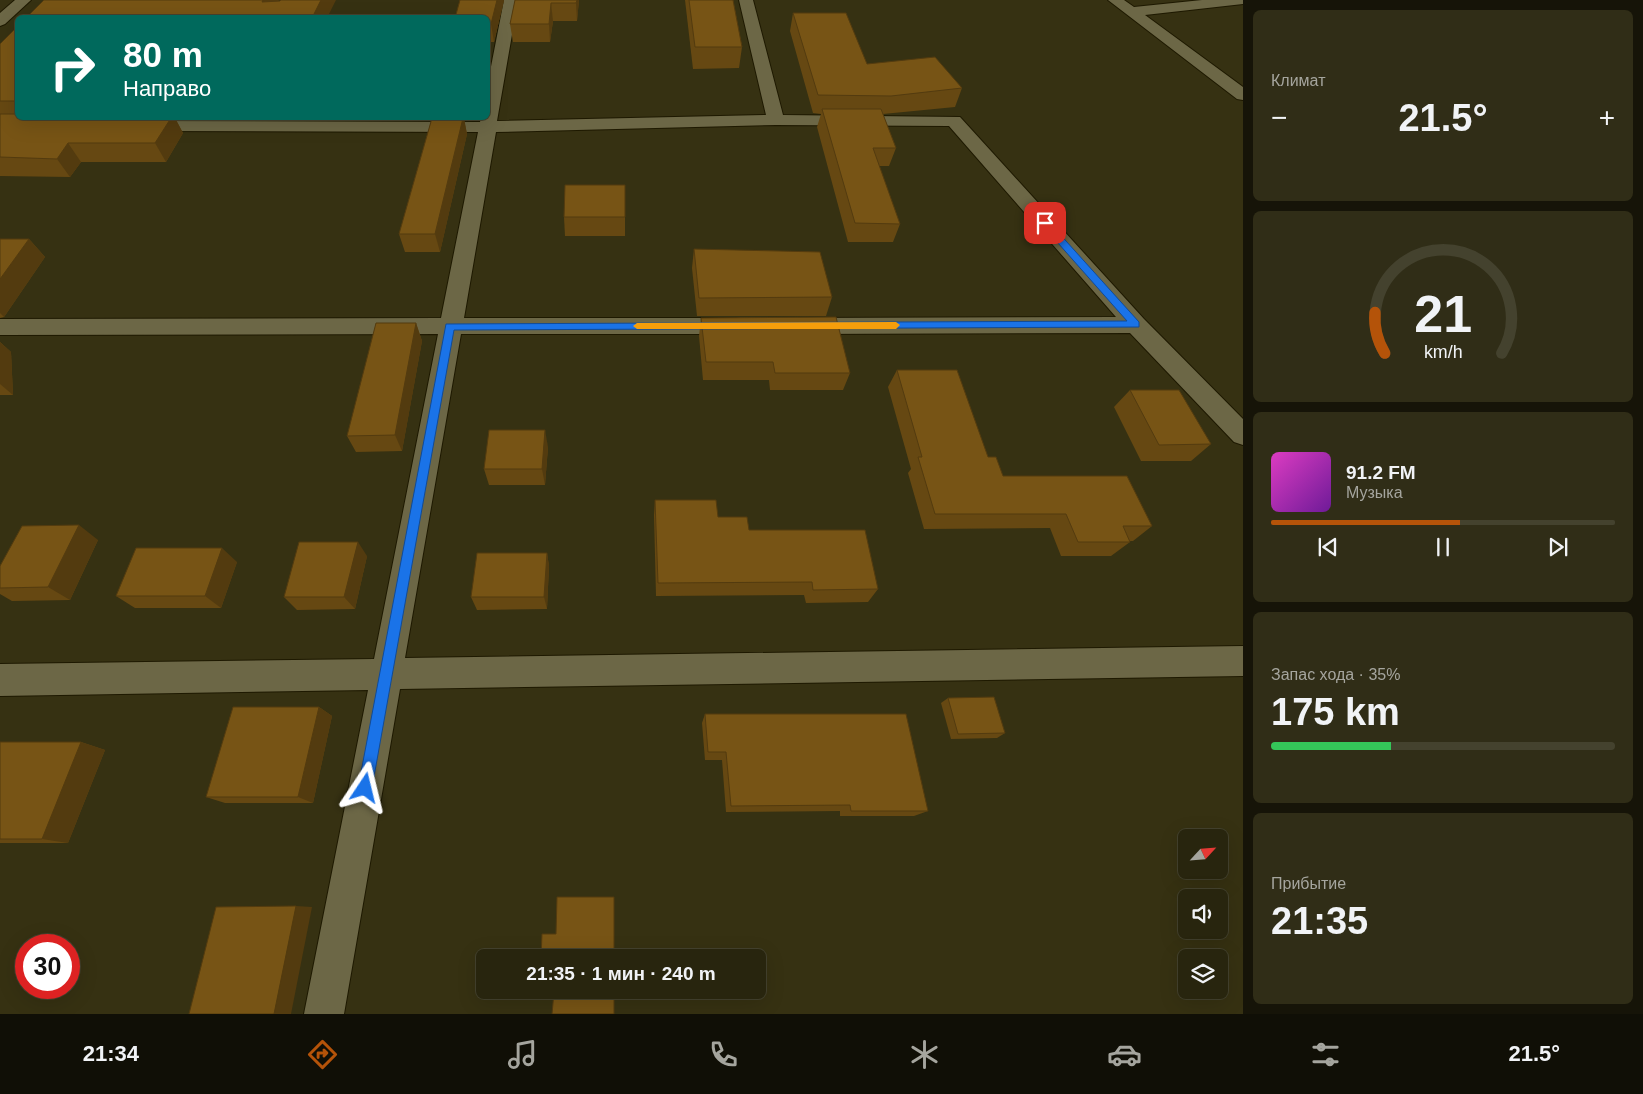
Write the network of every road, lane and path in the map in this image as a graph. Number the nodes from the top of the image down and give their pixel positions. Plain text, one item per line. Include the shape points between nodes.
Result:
1 (24, 0) edge
2 (511, 0) edge
3 (746, 0) edge
4 (1115, 0) edge
5 (1243, 0) edge
6 (1131, 12) junction
7 (0, 21) edge
8 (1243, 95) edge
9 (776, 120) junction
10 (211, 122) edge
11 (129, 126) edge
12 (489, 127) junction
13 (1136, 325) junction
14 (450, 326) junction
15 (0, 327) edge
16 (1243, 435) edge
17 (1243, 661) edge
18 (386, 674) junction
19 (0, 680) edge
20 (324, 1014) edge

1 - 7 street
2 - 12 street
3 - 9 street
4 - 6 street
5 - 6 street
6 - 8 street
9 - 12 street
9 - 13 street via 954,121
10 - 11 street
10 - 12 street
12 - 14 street
13 - 14 street
13 - 16 street
14 - 15 street
14 - 18 street
17 - 18 street
18 - 19 street
18 - 20 street

